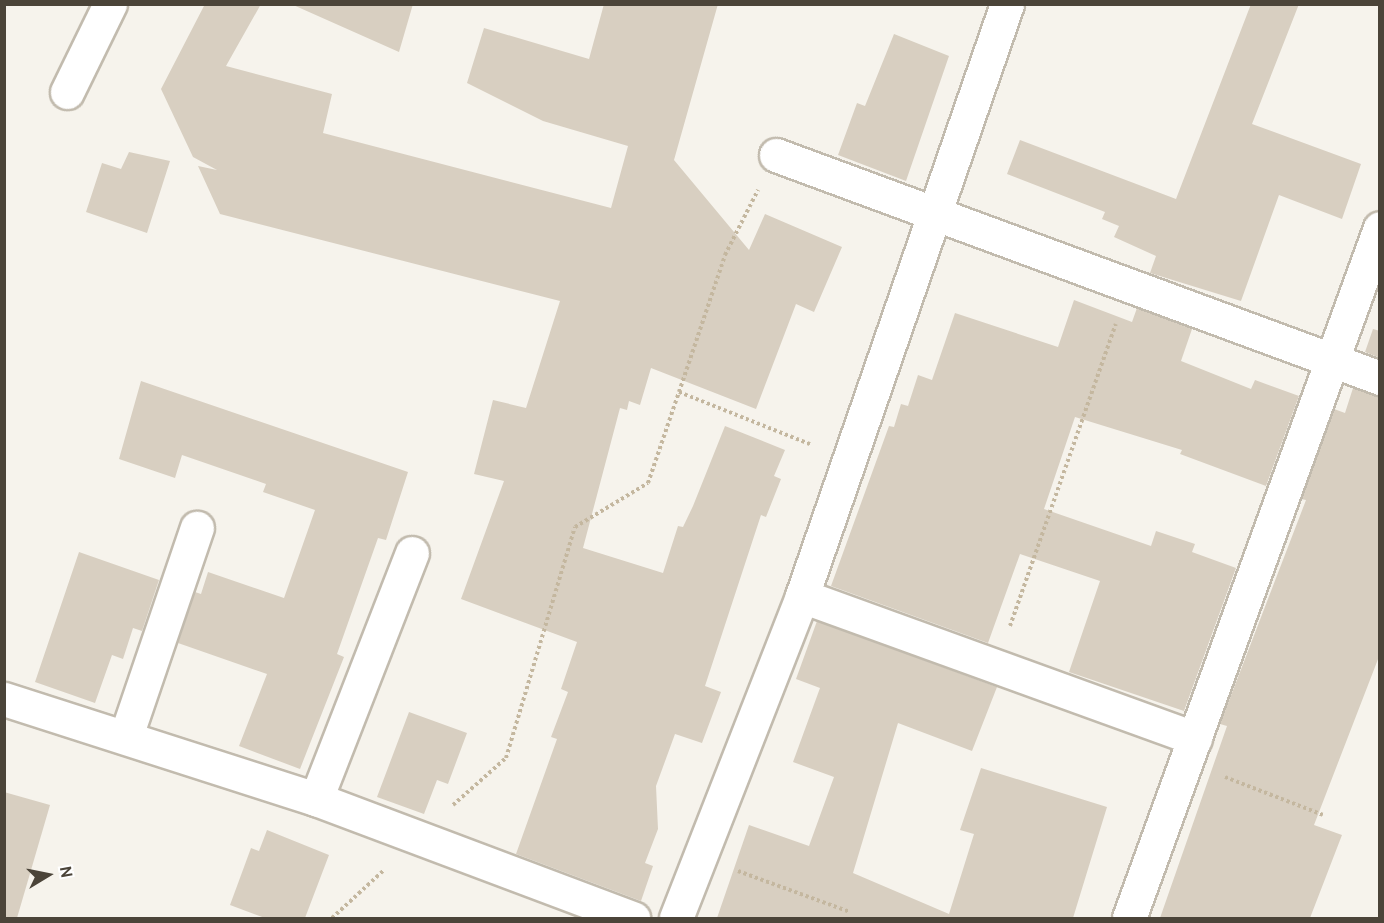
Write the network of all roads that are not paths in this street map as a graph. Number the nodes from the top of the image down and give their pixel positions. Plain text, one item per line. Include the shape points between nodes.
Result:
1 (110, 4) edge
2 (1007, 4) edge
3 (67, 92) dead end
4 (776, 155) road end
5 (932, 212) junction
6 (1380, 228) edge
7 (1331, 360) junction
8 (1380, 378) edge
9 (197, 528) dead end
10 (412, 554) dead end
11 (802, 596) junction
12 (4, 699) edge
13 (126, 736) junction
14 (1190, 750) junction
15 (316, 799) junction
16 (633, 918) edge
17 (676, 918) edge
18 (1129, 918) edge

1 - 3 street
2 - 5 street
4 - 5 street
5 - 7 street
5 - 11 street
6 - 7 street
7 - 8 street
7 - 14 street
9 - 13 street
10 - 15 street
11 - 14 street via 996,666
11 - 17 street
12 - 13 street
13 - 15 street
14 - 18 street
15 - 16 street

